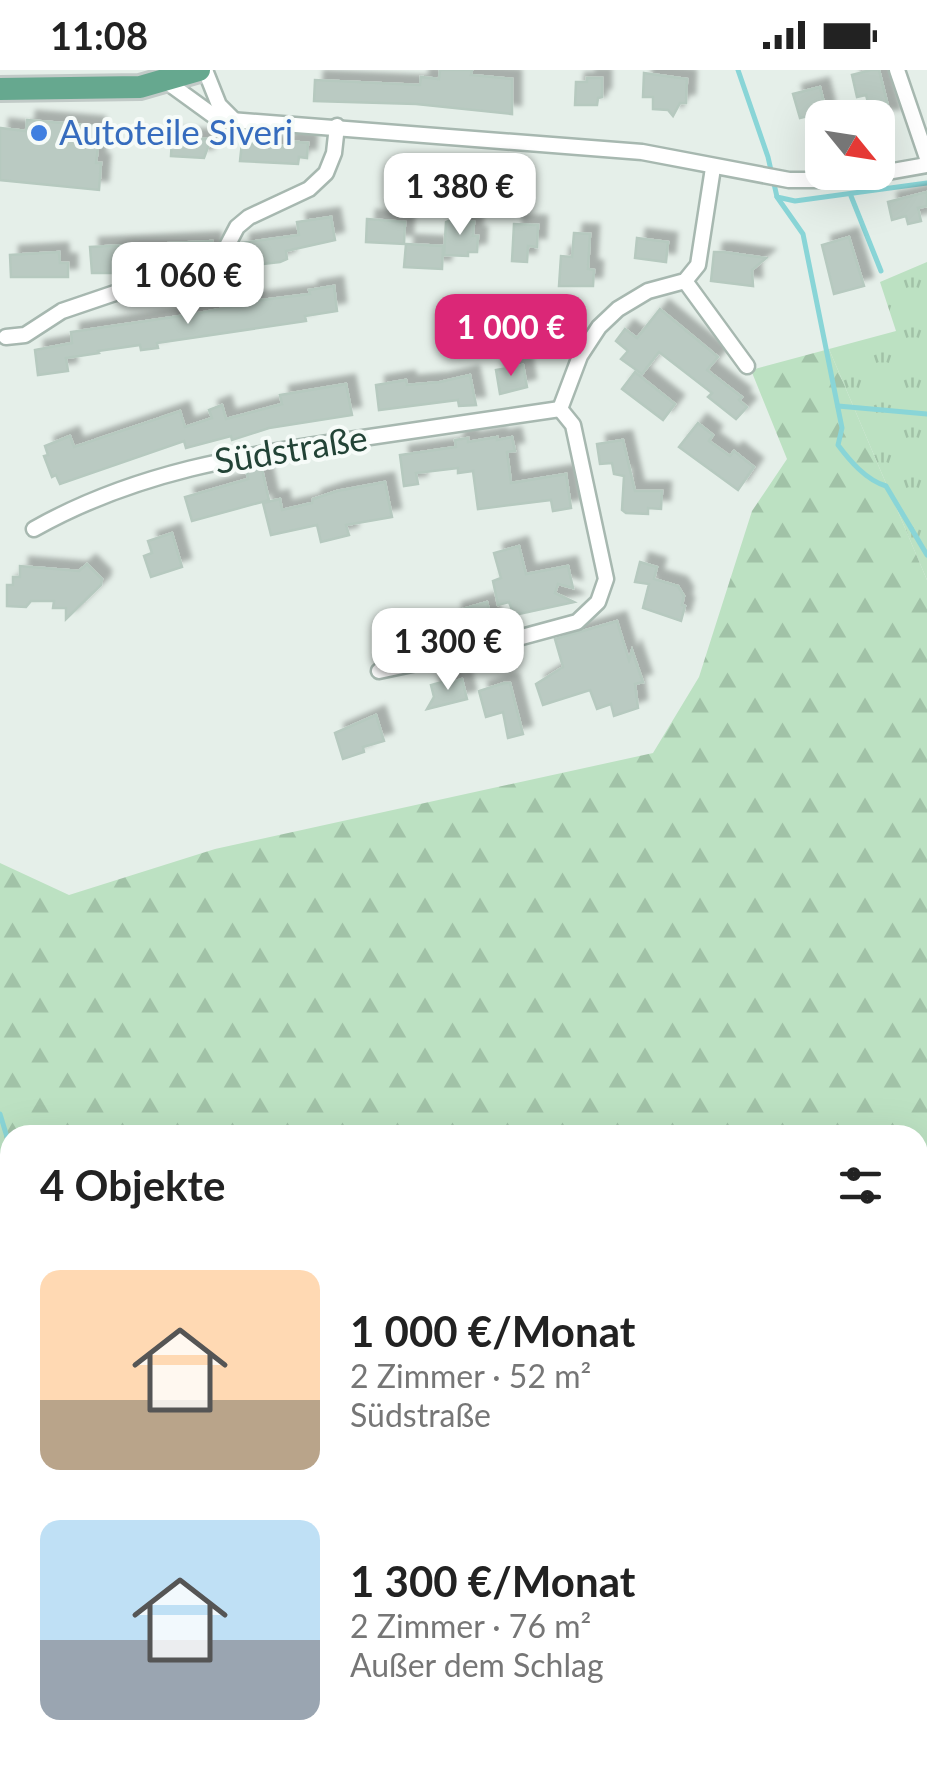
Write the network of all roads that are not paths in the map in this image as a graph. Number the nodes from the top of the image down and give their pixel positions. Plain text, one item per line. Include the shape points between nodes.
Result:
1 (202, 70) edge
2 (896, 70) edge
3 (167, 82) junction
4 (0, 89) edge
5 (233, 119) junction
6 (337, 126) junction
7 (927, 161) edge
8 (713, 168) junction
9 (685, 281) junction
10 (6, 337) dead end
11 (747, 366) dead end
12 (560, 409) junction
13 (34, 529) dead end
14 (379, 670) dead end

1 - 3 main road
1 - 5 street via 218,105
2 - 7 street
3 - 4 main road
3 - 5 street via 210,116
5 - 6 street
6 - 8 street via 642,152
6 - 10 street via 326,173 309,190 237,227 216,267 193,286 115,293 62,311 26,335
7 - 8 street via 842,180
8 - 9 street via 698,265
9 - 11 street
9 - 12 street via 648,291 599,327
12 - 13 street, Südstraße via 202,464 132,483
12 - 14 street via 573,425 606,579 598,602 576,622

